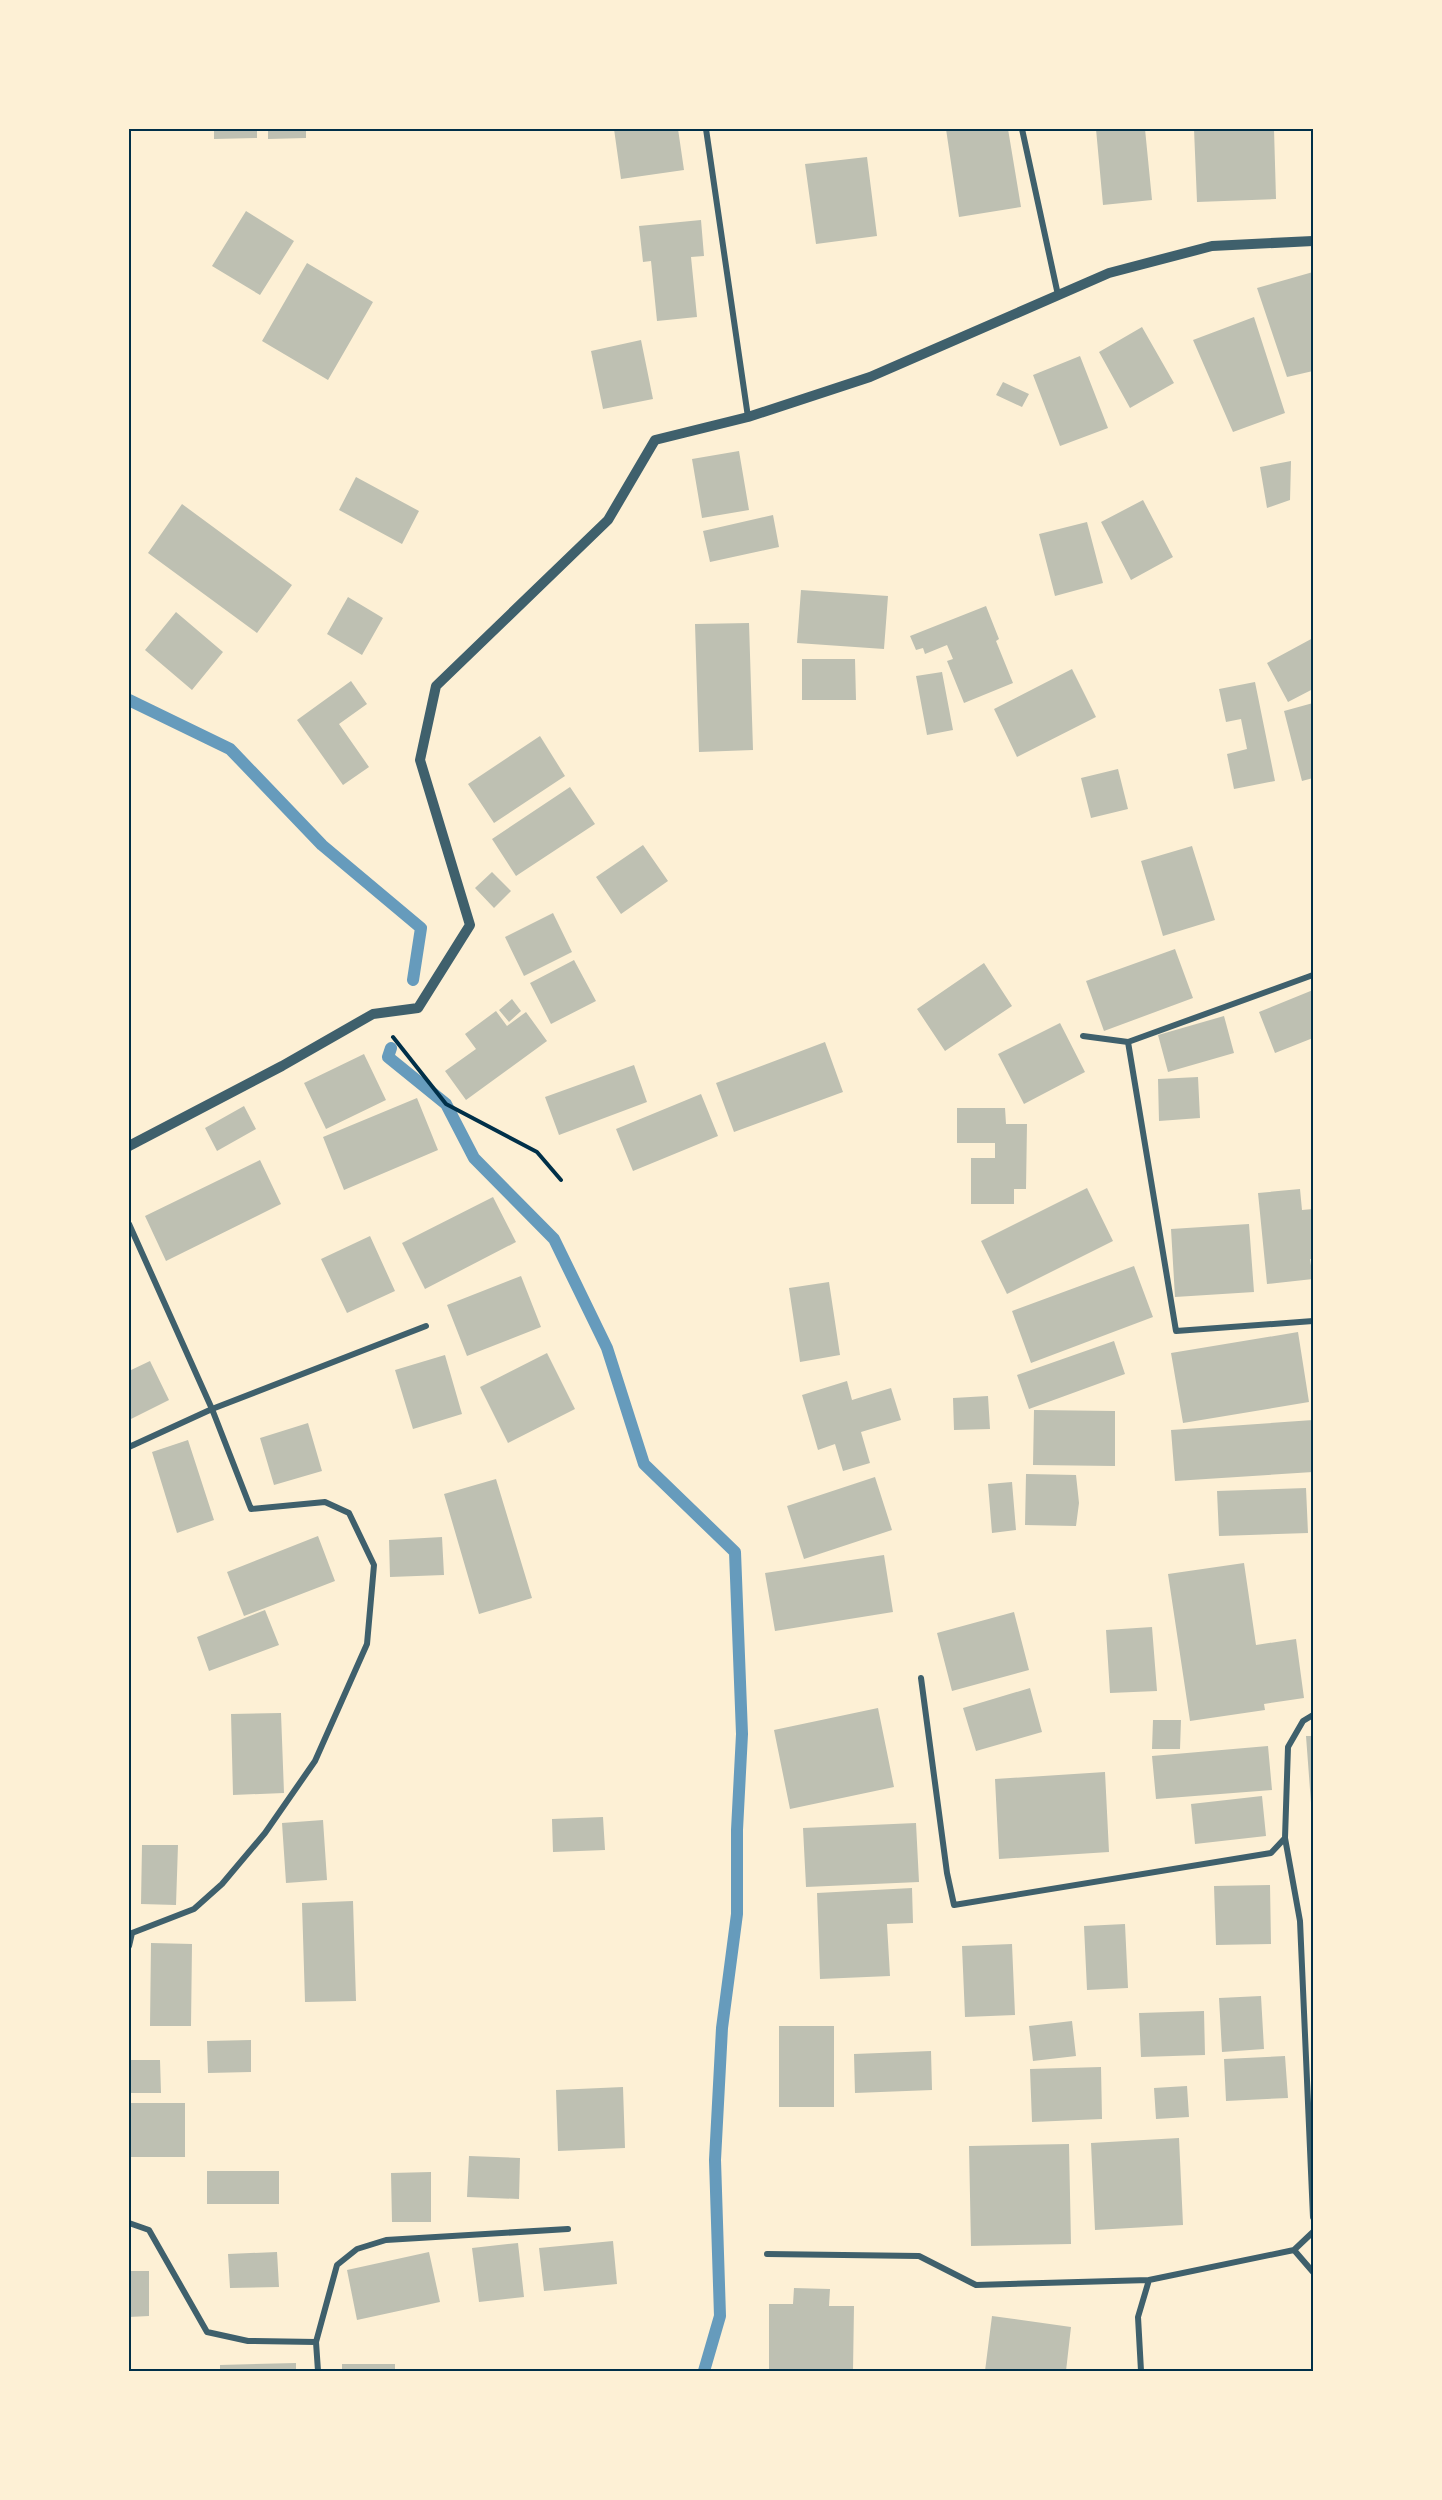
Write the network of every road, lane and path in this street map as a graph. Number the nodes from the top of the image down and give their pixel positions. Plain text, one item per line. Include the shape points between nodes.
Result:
1 (706, 129) edge
2 (1022, 129) edge
3 (1313, 240) edge
4 (1058, 296) junction
5 (748, 417) junction
6 (1313, 975) edge
7 (373, 1014) junction
8 (1083, 1036) dead end
9 (1128, 1042) junction
10 (129, 1146) edge
11 (561, 1180) dead end
12 (129, 1224) edge
13 (1313, 1321) edge
14 (426, 1326) dead end
15 (212, 1409) junction
16 (129, 1447) edge
17 (921, 1678) dead end
18 (1313, 1715) edge
19 (1285, 1838) junction
20 (129, 1946) edge
21 (1313, 2217) edge
22 (129, 2223) edge
23 (568, 2229) dead end
24 (1313, 2232) edge
25 (1294, 2250) junction
26 (767, 2254) dead end
27 (1313, 2271) edge
28 (1149, 2280) junction
29 (316, 2342) junction
30 (318, 2371) edge
31 (1141, 2371) edge

1 - 5 street
2 - 4 street
3 - 4 street via 1212,246 1109,273
4 - 5 street via 870,377
5 - 7 street via 655,440 609,520 436,686 420,760 470,925 418,1008
6 - 9 street
7 - 10 street
7 - 11 path via 446,1104 537,1152
8 - 9 street
9 - 13 street via 1176,1331
12 - 15 street
14 - 15 street
15 - 16 street
15 - 20 street via 251,1509 325,1502 349,1513 374,1565 367,1644 315,1761 265,1833 222,1884 194,1909 132,1933
17 - 19 street via 954,1905 1271,1853
18 - 19 street via 1303,1721 1287,1747
19 - 21 street via 1300,1921
22 - 29 street via 149,2230 207,2332 248,2341
23 - 29 street via 386,2240 357,2249 337,2265
24 - 25 street
25 - 27 street
25 - 28 street
26 - 28 street via 919,2256 976,2285
28 - 31 street via 1138,2317
29 - 30 street

